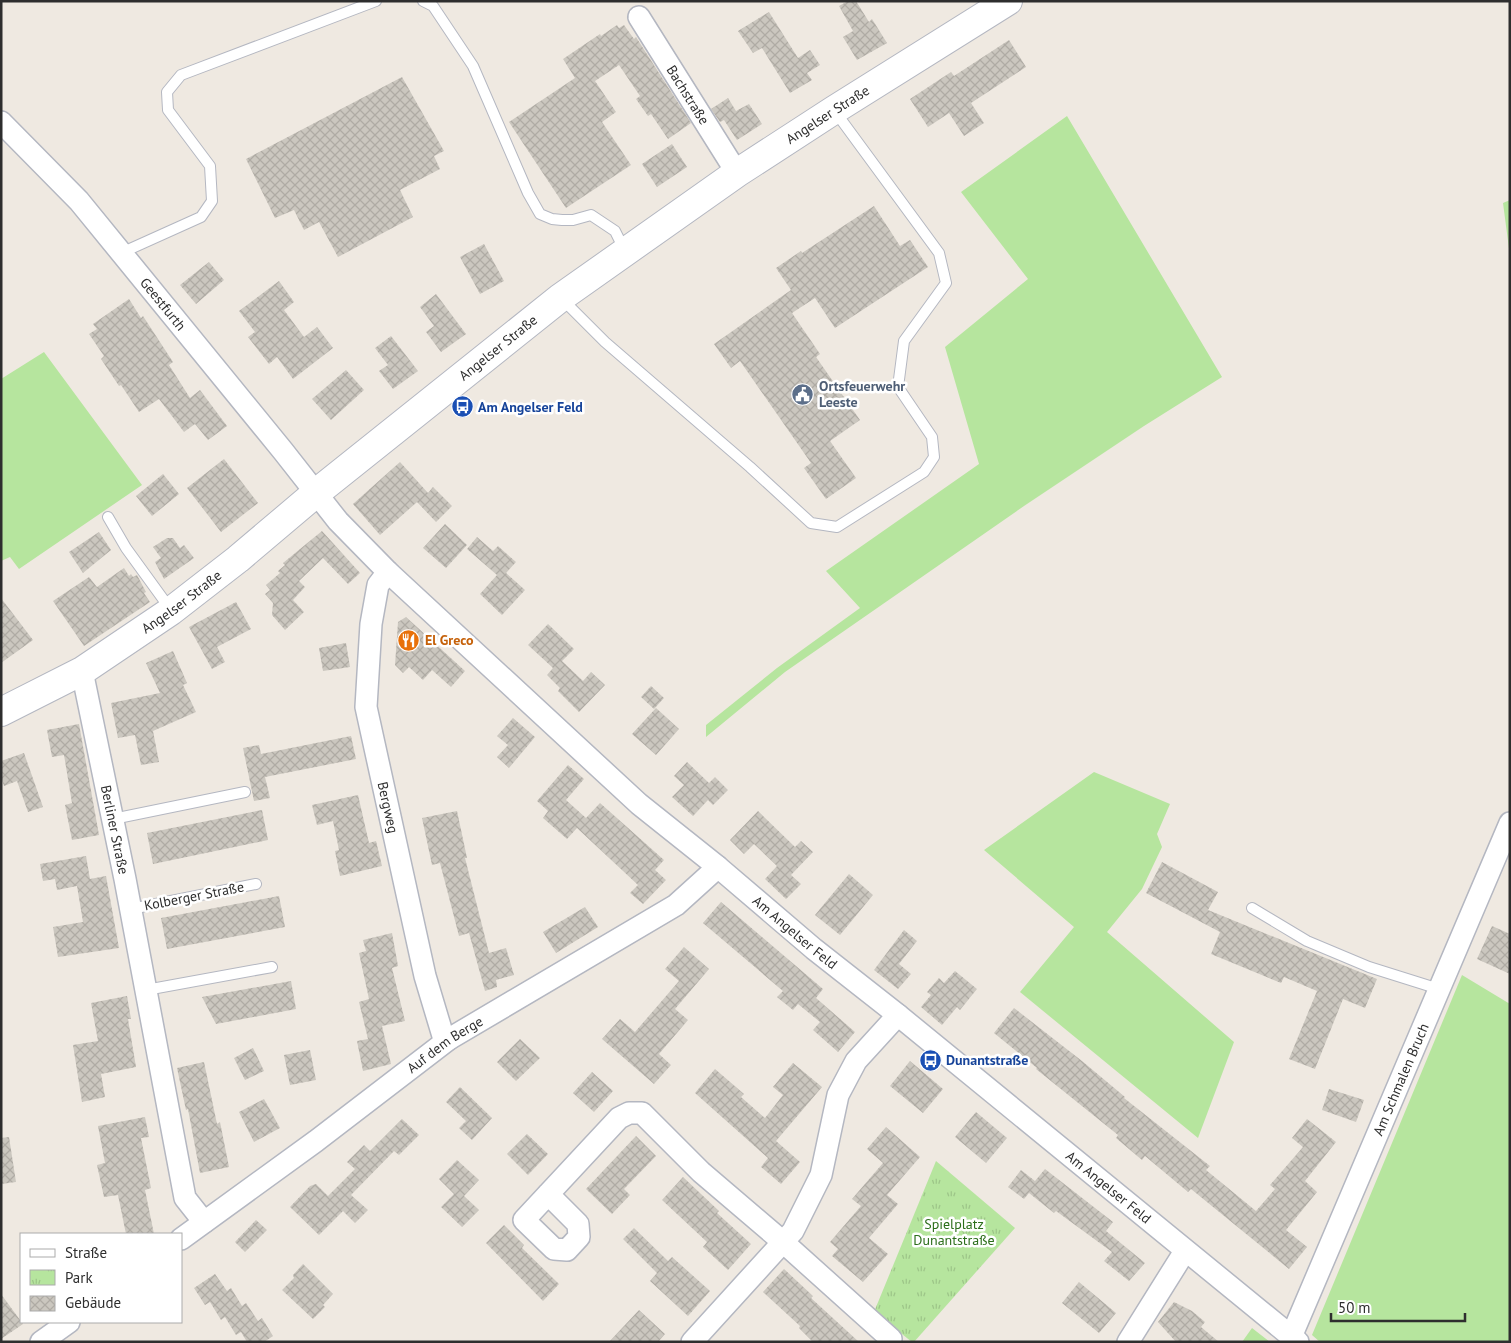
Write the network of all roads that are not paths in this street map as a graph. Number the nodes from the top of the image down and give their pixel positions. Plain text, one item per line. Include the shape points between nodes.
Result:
1 (376, 1) edge
2 (424, 1) edge
3 (1008, 1) edge
4 (639, 17) dead end
5 (834, 110) junction
6 (1, 122) edge
7 (737, 174) junction
8 (625, 252) junction
9 (121, 253) junction
10 (560, 298) junction
11 (316, 493) junction
12 (108, 517) dead end
13 (388, 572) junction
14 (172, 611) junction
15 (82, 671) junction
16 (1, 712) edge
17 (246, 792) dead end
18 (113, 819) junction
19 (1510, 823) edge
20 (718, 867) junction
21 (256, 884) dead end
22 (1252, 908) dead end
23 (131, 909) junction
24 (272, 967) dead end
25 (1439, 989) junction
26 (146, 990) junction
27 (898, 1015) junction
28 (449, 1039) junction
29 (548, 1194) dead end
30 (204, 1222) junction
31 (182, 1238) edge
32 (783, 1242) junction
33 (1185, 1251) junction
34 (67, 1323) edge
35 (891, 1339) dead end
36 (1294, 1339) edge
37 (41, 1342) edge
38 (692, 1342) edge
39 (1128, 1342) edge

1 - 9 lane via 181,75 167,92 168,110 210,166 212,201 201,217
2 - 8 lane via 433,6 472,66 540,214 562,220 591,215 615,231
3 - 5 main road, Angelser Straße
4 - 7 street, Bachstraße
5 - 7 main road, Angelser Straße
5 - 10 lane via 939,253 946,283 904,341 898,388 932,438 934,456 924,472 837,527 811,523
6 - 9 street, Geestfurth via 79,201
7 - 8 main road, Angelser Straße
8 - 10 main road, Angelser Straße
9 - 11 street, Geestfurth
10 - 11 main road, Angelser Straße
11 - 13 street, Am Angelser Feld via 338,521
11 - 14 main road, Angelser Straße
12 - 14 lane via 126,548
13 - 20 street, Am Angelser Feld via 639,804
13 - 28 street, Bergweg via 378,585 371,624 366,707 425,976 443,1036
14 - 15 main road, Angelser Straße
15 - 16 main road, Angelser Straße
15 - 18 street, Berliner Straße
17 - 18 lane
18 - 23 street, Berliner Straße
19 - 25 street, Am Schmalen Bruch
20 - 27 street, Am Angelser Feld
20 - 28 street, Auf dem Berge via 676,905
21 - 23 lane, Kolberger Straße
22 - 25 lane via 1306,941 1369,967
23 - 26 street, Berliner Straße
24 - 26 lane
25 - 36 street, Am Schmalen Bruch
26 - 30 street, Berliner Straße via 185,1198
27 - 32 street via 856,1061 838,1095 821,1175 794,1231
27 - 33 street, Am Angelser Feld
28 - 30 street, Auf dem Berge
29 - 32 street via 619,1118 629,1113 642,1113 701,1172
30 - 31 street, Auf dem Berge
32 - 35 street
32 - 38 street
33 - 36 street, Am Angelser Feld
33 - 39 street
34 - 37 street

